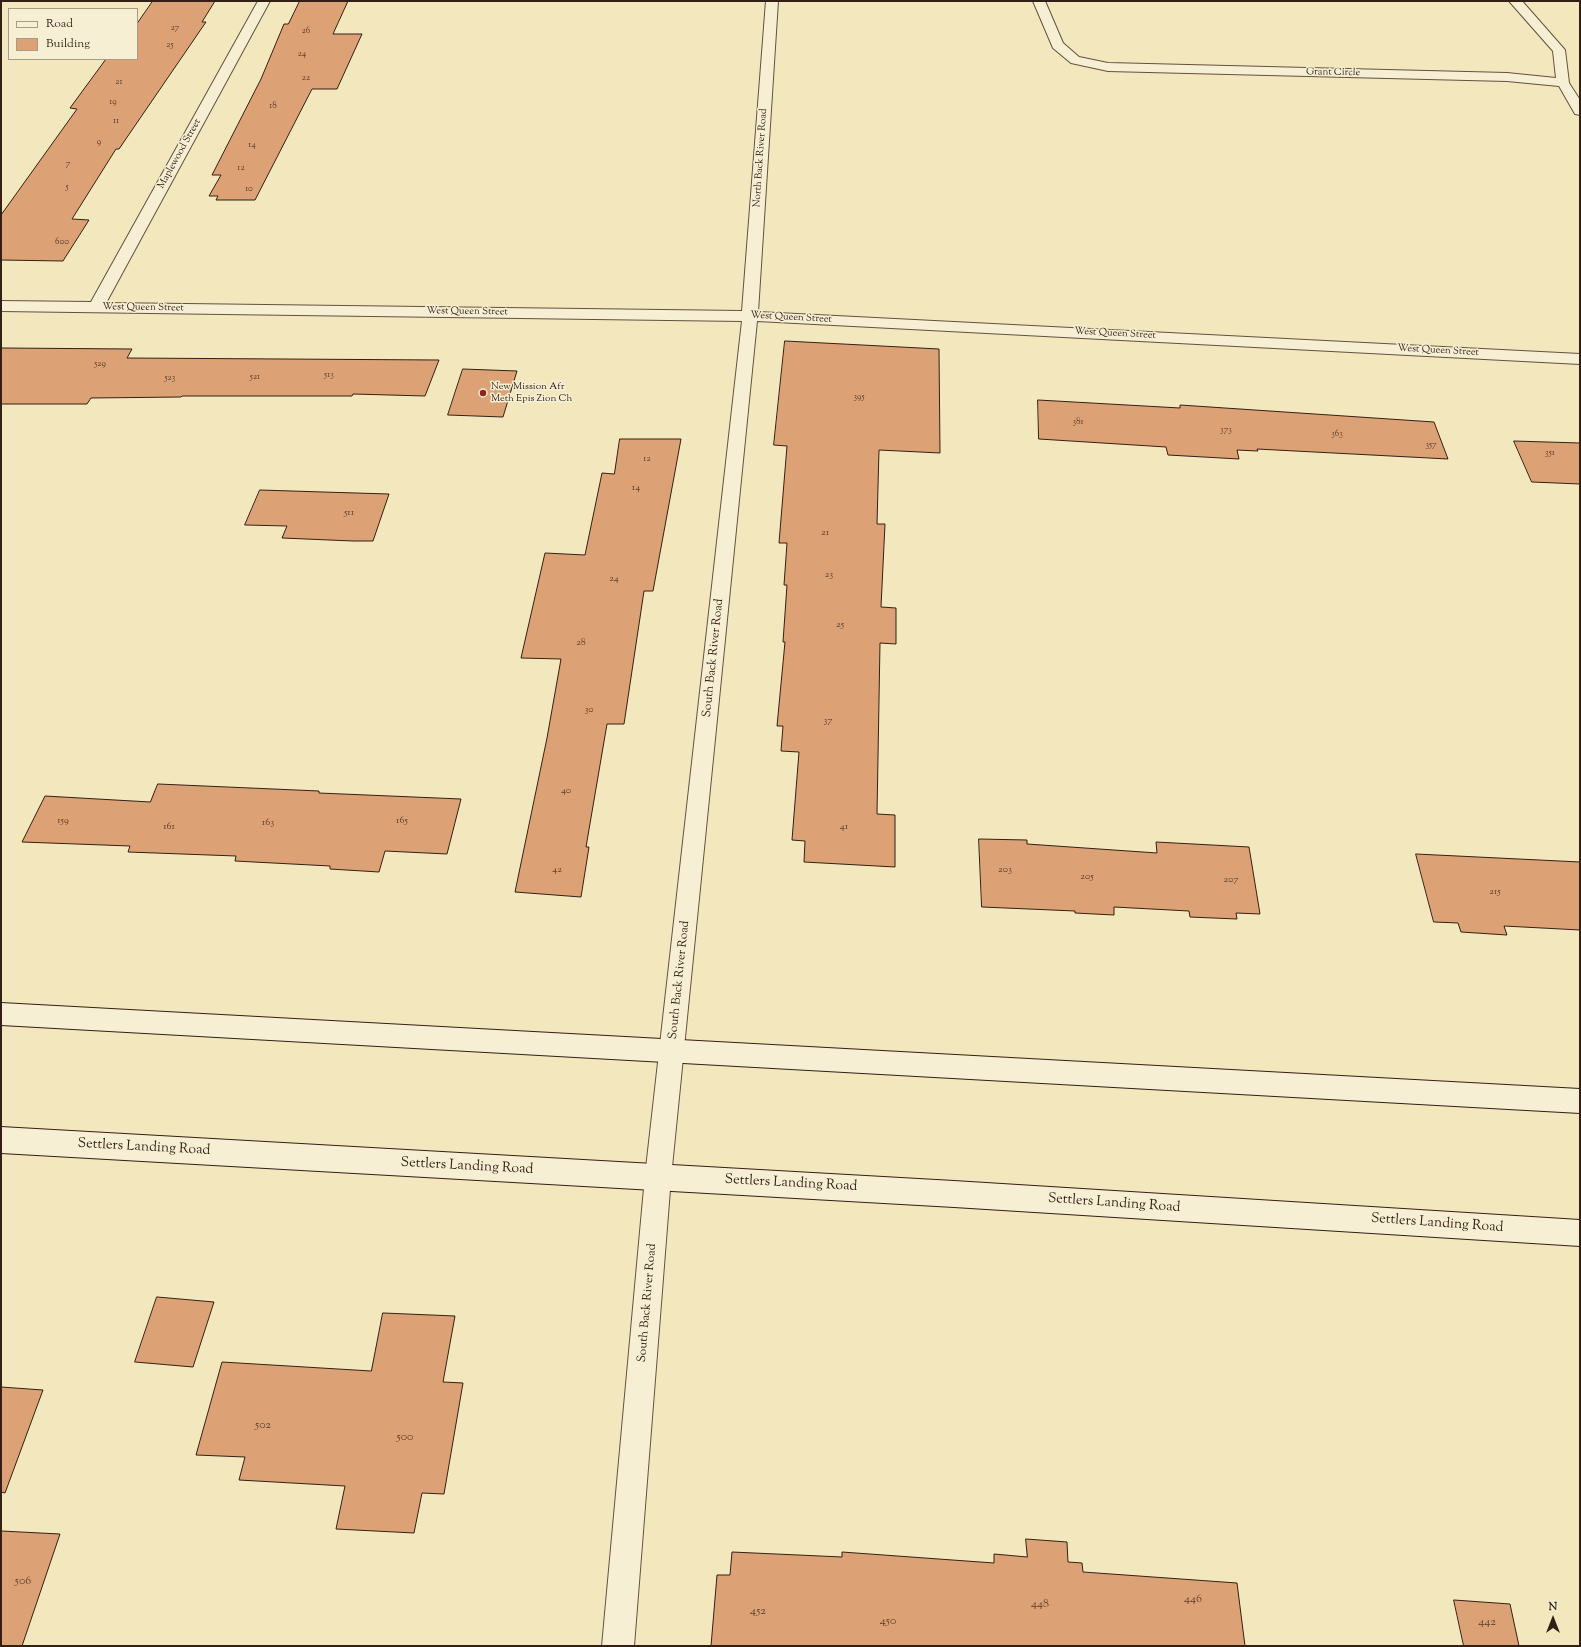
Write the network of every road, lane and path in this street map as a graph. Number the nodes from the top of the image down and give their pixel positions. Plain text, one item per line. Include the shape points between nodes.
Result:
1 (264, 1) edge
2 (772, 1) edge
3 (781, 1) edge
4 (1039, 1) edge
5 (1515, 1) edge
6 (1564, 83) junction
7 (1580, 86) edge
8 (1580, 111) edge
9 (1, 306) edge
10 (96, 307) junction
11 (750, 316) junction
12 (1580, 358) edge
13 (1, 1014) edge
14 (672, 1051) junction
15 (1580, 1101) edge
16 (1, 1140) edge
17 (658, 1177) junction
18 (1580, 1233) edge
19 (618, 1646) edge

1 - 10 street, Maplewood Street
2 - 3 street
2 - 11 street, North Back River Road
4 - 6 street, Grant Circle via 1057,45 1075,60 1108,67 1506,77
5 - 6 street via 1559,50
6 - 7 street, Grant Circle
6 - 8 street
9 - 10 street, West Queen Street
10 - 11 street, West Queen Street
11 - 12 street, West Queen Street
11 - 14 street, South Back River Road
13 - 14 street
14 - 15 street
14 - 17 street, South Back River Road
16 - 17 street, Settlers Landing Road
17 - 18 street, Settlers Landing Road
17 - 19 street, South Back River Road

